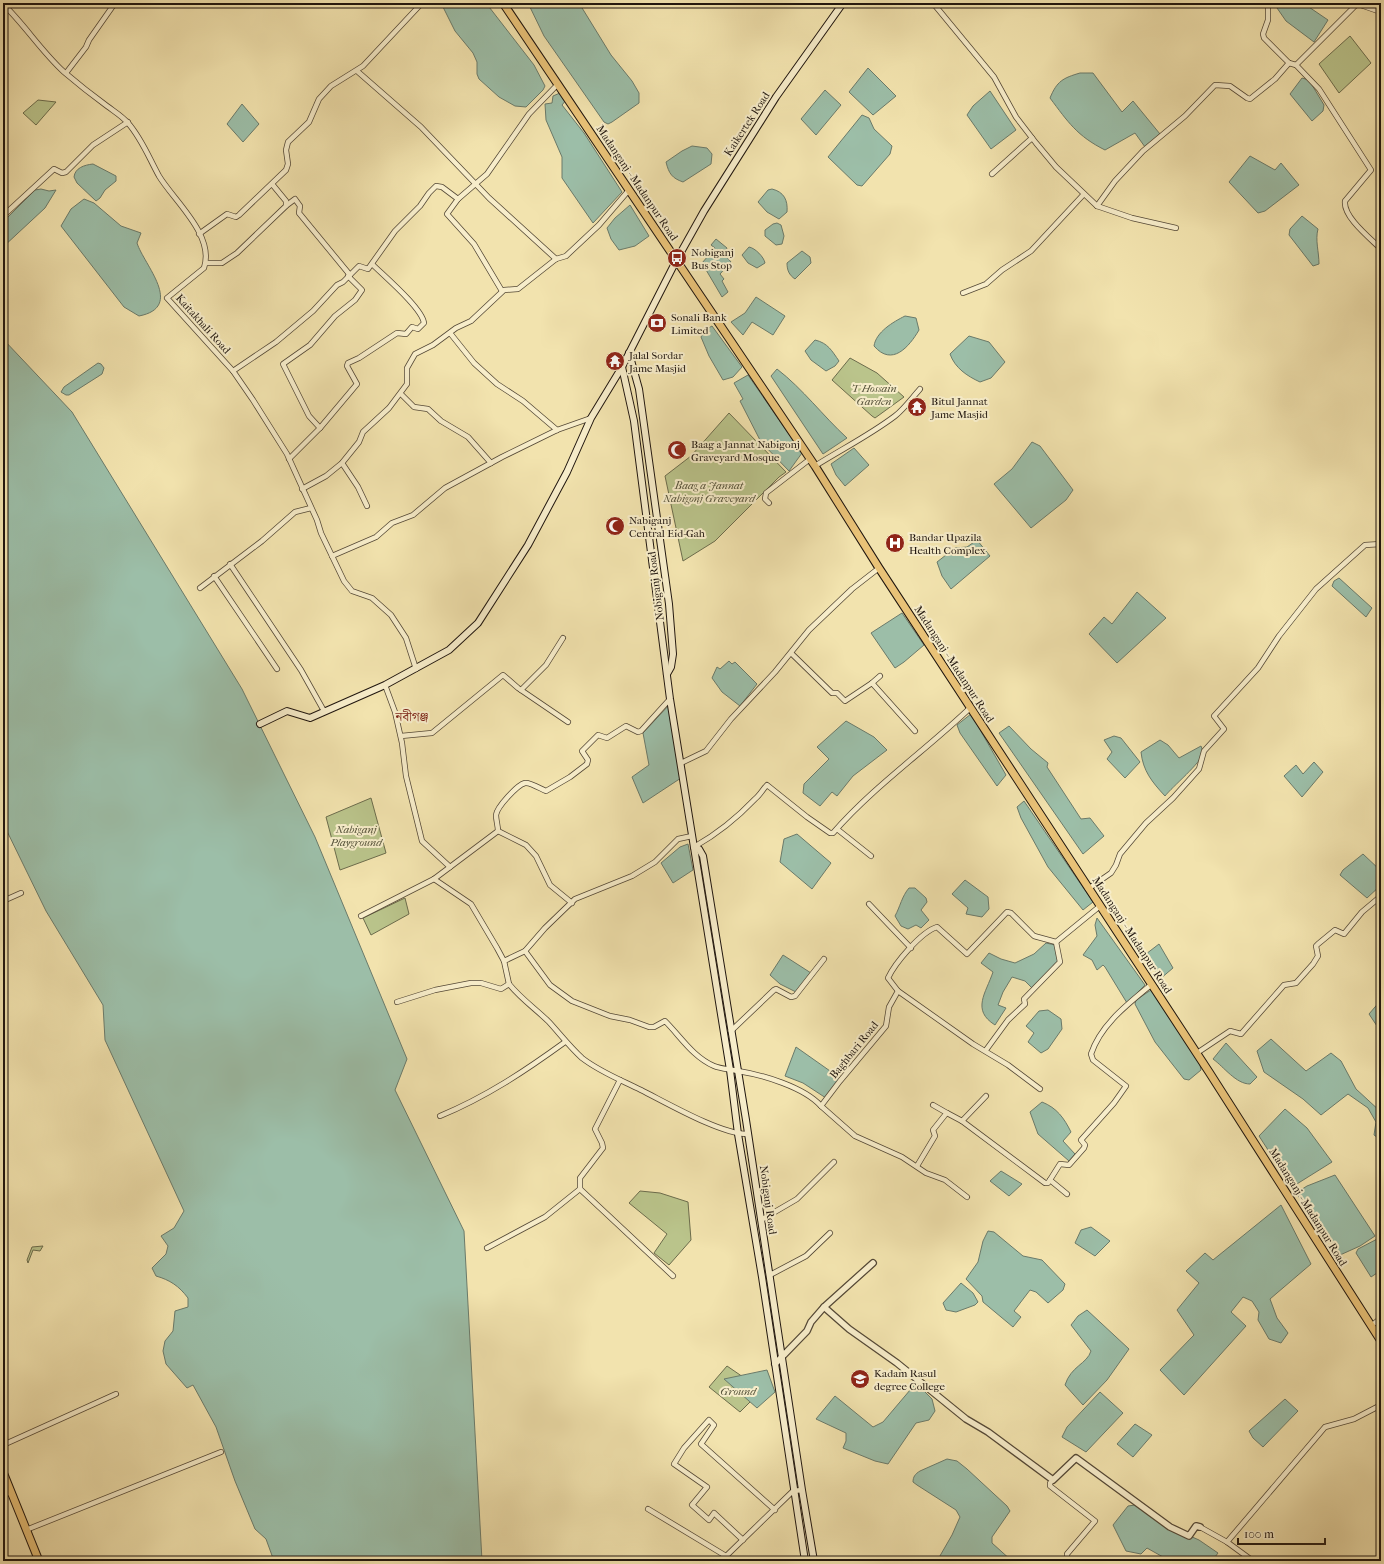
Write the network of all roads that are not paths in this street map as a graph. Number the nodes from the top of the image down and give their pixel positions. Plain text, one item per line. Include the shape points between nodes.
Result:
1 (114, 3) edge
2 (422, 3) edge
3 (503, 3) edge
4 (843, 3) edge
5 (933, 3) edge
6 (1268, 3) edge
7 (3, 4) edge
8 (1356, 4) edge
9 (1381, 12) edge
10 (1289, 63) junction
11 (1296, 65) junction
12 (357, 71) junction
13 (66, 72) junction
14 (558, 84) junction
15 (128, 122) junction
16 (1032, 138) junction
17 (992, 174) dead end
18 (475, 183) junction
19 (272, 184) junction
20 (629, 190) junction
21 (1084, 194) junction
22 (458, 199) junction
23 (287, 205) junction
24 (1097, 206) junction
25 (3, 216) edge
26 (1176, 228) dead end
27 (199, 234) junction
28 (1381, 249) edge
29 (556, 259) junction
30 (676, 261) junction
31 (206, 263) junction
32 (372, 264) junction
33 (349, 276) junction
34 (502, 291) junction
35 (963, 293) dead end
36 (450, 333) junction
37 (629, 353) junction
38 (622, 367) junction
39 (233, 371) junction
40 (920, 389) dead end
41 (400, 394) junction
42 (591, 418) junction
43 (320, 428) junction
44 (557, 430) junction
45 (289, 459) junction
46 (810, 459) junction
47 (342, 463) junction
48 (491, 463) junction
49 (815, 466) junction
50 (302, 489) junction
51 (769, 503) dead end
52 (367, 506) dead end
53 (311, 508) junction
54 (1381, 544) edge
55 (332, 556) junction
56 (230, 564) junction
57 (878, 568) junction
58 (214, 576) junction
59 (200, 588) dead end
60 (563, 638) dead end
61 (791, 653) junction
62 (277, 669) dead end
63 (416, 669) junction
64 (667, 674) junction
65 (880, 676) dead end
66 (872, 683) junction
67 (385, 685) junction
68 (521, 690) junction
69 (670, 699) junction
70 (324, 710) junction
71 (968, 711) junction
72 (568, 722) dead end
73 (260, 724) dead end
74 (915, 731) dead end
75 (400, 736) junction
76 (681, 762) junction
77 (837, 828) junction
78 (498, 831) junction
79 (692, 836) junction
80 (694, 847) junction
81 (871, 856) dead end
82 (450, 867) junction
83 (434, 879) junction
84 (1088, 889) junction
85 (21, 893) dead end
86 (1381, 896) edge
87 (3, 901) edge
88 (572, 903) junction
89 (869, 904) dead end
90 (1100, 906) junction
91 (360, 916) dead end
92 (1056, 942) junction
93 (911, 948) junction
94 (525, 951) junction
95 (824, 959) dead end
96 (504, 962) junction
97 (509, 984) junction
98 (1152, 984) junction
99 (898, 991) junction
100 (397, 1002) dead end
101 (731, 1031) junction
102 (565, 1042) junction
103 (986, 1050) junction
104 (1197, 1053) junction
105 (730, 1070) junction
106 (738, 1071) junction
107 (620, 1080) junction
108 (1040, 1089) dead end
109 (986, 1096) dead end
110 (821, 1106) junction
111 (933, 1106) dead end
112 (947, 1114) junction
113 (440, 1116) dead end
114 (962, 1121) junction
115 (738, 1134) junction
116 (748, 1134) junction
117 (834, 1162) dead end
118 (917, 1166) junction
119 (1050, 1180) junction
120 (580, 1189) junction
121 (1068, 1194) dead end
122 (967, 1197) dead end
123 (761, 1220) junction
124 (830, 1233) dead end
125 (488, 1248) dead end
126 (872, 1263) dead end
127 (673, 1276) dead end
128 (770, 1276) junction
129 (824, 1307) junction
130 (1381, 1318) edge
131 (1371, 1326) junction
132 (1381, 1342) edge
133 (783, 1357) junction
134 (775, 1364) junction
135 (116, 1394) dead end
136 (1381, 1405) edge
137 (3, 1445) edge
138 (222, 1452) dead end
139 (3, 1472) edge
140 (1053, 1480) junction
141 (10, 1490) junction
142 (802, 1490) junction
143 (793, 1492) junction
144 (3, 1498) edge
145 (648, 1509) dead end
146 (775, 1510) junction
147 (1200, 1527) joint
148 (26, 1530) junction
149 (743, 1540) junction
150 (1227, 1542) junction
151 (726, 1556) junction
152 (39, 1561) edge
153 (721, 1561) edge
154 (805, 1561) edge
155 (814, 1561) edge
156 (1072, 1561) edge
157 (1253, 1561) edge

1 - 13 street via 86,47
2 - 12 street
3 - 14 main road, Madanganj - Madanpur Road
4 - 30 main road, Kaikertek Road via 748,139
5 - 16 street via 994,76 1016,118
6 - 10 street via 1268,20 1262,35
7 - 13 street via 46,54
8 - 9 street
8 - 11 street
10 - 11 street
10 - 24 street via 1275,79 1250,99 1230,86 1215,85 1185,116 1144,150 1115,181
11 - 28 street via 1319,90 1369,164 1371,170 1345,201 1344,207 1349,216
12 - 18 street via 421,128
12 - 19 street via 332,86 319,99 308,122 288,142 288,167
13 - 15 street
14 - 18 street via 529,114 487,174
14 - 20 main road, Madanganj - Madanpur Road
15 - 25 street via 93,145 66,172 54,169
15 - 27 street via 159,176 189,214
16 - 17 street
16 - 21 street via 1056,167
18 - 22 street
18 - 29 street
19 - 23 street
19 - 27 street via 239,215 236,217 227,214
20 - 29 street via 599,225 564,257
20 - 30 main road, Madanganj - Madanpur Road
21 - 24 street
21 - 35 street via 1031,251 986,284
22 - 32 street via 442,187 436,186 395,231
22 - 34 street via 447,214 474,244
23 - 31 street via 238,254 222,263
23 - 33 street via 295,199 300,206 298,213
24 - 26 street via 1132,218
27 - 31 street
29 - 34 street via 518,289
30 - 37 main road, Kaikertek Road
30 - 46 main road, Madanganj - Madanpur Road
31 - 39 street, Kaitakhali Road via 204,268 167,298
32 - 33 street via 366,270 359,266
32 - 43 street via 418,311 424,323 418,330 412,327 406,334 398,332 348,363 357,384
33 - 39 street via 337,285 313,312 266,350
33 - 43 street via 362,290 359,296 335,316 310,345 282,364 310,416
34 - 36 street via 471,321
36 - 41 street via 414,355 407,368 407,384
36 - 44 street via 474,363
37 - 38 main road, Kaikertek Road
37 - 64 main road, Nobiganj Road via 639,389 669,604 672,654 671,667
38 - 42 main road, Kaikertek Road
38 - 64 main road, Nobiganj Road via 634,421
39 - 45 street, Kaitakhali Road
40 - 49 street via 896,416 857,443
41 - 47 street via 363,432 359,442
41 - 48 street via 414,407 428,409 468,437
42 - 44 street
42 - 63 main road, Kaikertek Road via 567,472 528,545 478,623 449,650
43 - 45 street
44 - 48 street
45 - 50 street, Kaitakhali Road
46 - 49 main road, Madanganj - Madanpur Road
46 - 51 street via 766,493 765,499
47 - 50 street via 326,476
47 - 52 street
48 - 55 street via 445,488 413,515 392,523 376,537
49 - 57 main road, Madanganj - Madanpur Road
50 - 53 street, Kaitakhali Road
53 - 55 street, Kaitakhali Road
53 - 56 street via 295,512
54 - 84 street via 1365,545 1316,589 1279,636 1258,668 1214,716 1224,729 1204,751 1198,769 1120,854 1111,873
55 - 63 street, Kaitakhali Road via 352,591 381,604 398,625 406,638
56 - 58 street
56 - 70 street via 301,670
57 - 61 street via 809,630
57 - 71 main road, Madanganj - Madanpur Road
58 - 59 street
58 - 62 street
60 - 68 street via 546,665
61 - 66 street via 832,693 837,693 845,700
61 - 76 street via 731,719 706,751
63 - 67 main road, Kaikertek Road
64 - 69 main road, Nobiganj Road
65 - 66 street
66 - 74 street
67 - 70 main road, Kaikertek Road
67 - 75 street
68 - 72 street
68 - 75 street via 504,675 432,733
69 - 76 main road, Nobiganj Road
69 - 78 street via 641,731 626,726 607,738 598,735 582,751 588,760 587,764 552,788 546,791 527,783 522,785 506,798 498,810
70 - 73 main road, Kaikertek Road via 307,718 291,711
71 - 77 street via 882,784
71 - 84 main road, Madanganj - Madanpur Road
75 - 82 street via 406,776 422,840
76 - 79 main road, Nobiganj Road
77 - 80 street via 830,833 807,818 767,785 734,820
77 - 81 street
78 - 82 street
78 - 88 street via 526,844 536,856 550,885
79 - 80 main road, Nobiganj Road
79 - 88 street via 678,839 656,862 632,876 575,899
80 - 101 main road, Nobiganj Road via 699,849 703,856
80 - 105 main road, Nobiganj Road
82 - 83 street
83 - 91 street
83 - 96 street via 471,904
84 - 90 main road, Madanganj - Madanpur Road
85 - 87 street
86 - 104 street via 1362,912 1344,934 1335,930 1318,944 1318,956 1313,964 1296,983 1284,985 1241,1034 1230,1031
88 - 94 street
89 - 93 street
90 - 92 street
90 - 98 main road, Madanganj - Madanpur Road
92 - 93 street via 1034,936 1008,912 967,954 937,927 922,936
92 - 103 street via 1060,962 1024,999 1025,1004 1008,1020
93 - 99 street via 888,978
94 - 96 street
94 - 105 street via 550,985 572,1001 610,1016 649,1027 664,1021 683,1043 700,1057 714,1066
95 - 101 street via 794,996 774,990
96 - 97 street
97 - 100 street via 501,989 481,983 450,986
97 - 102 street via 550,1023
98 - 104 main road, Madanganj - Madanpur Road
98 - 119 street via 1123,1008 1106,1027 1091,1054 1093,1060 1126,1086 1081,1140 1084,1148 1069,1165 1060,1164
99 - 103 street via 973,1044
99 - 110 street, Baghbari Road via 889,1007 886,1026
101 - 106 main road, Nobiganj Road
102 - 107 street via 583,1058
102 - 113 street via 490,1093
103 - 108 street
104 - 131 main road, Madanganj - Madanpur Road
105 - 106 street
105 - 115 main road, Nobiganj Road
106 - 110 street via 794,1088 812,1096
106 - 116 main road, Nobiganj Road
107 - 115 street via 686,1113
107 - 120 street via 596,1129 603,1148 580,1178
109 - 114 street
110 - 118 street via 855,1136
111 - 112 street
112 - 114 street
112 - 118 street via 933,1130 935,1136
114 - 119 street via 1045,1184
115 - 116 street
115 - 134 main road, Nobiganj Road
116 - 123 main road, Nobiganj Road
117 - 123 street via 797,1199
118 - 122 street via 945,1180
119 - 121 street
120 - 125 street via 545,1217
120 - 127 street
123 - 128 main road, Nobiganj Road
124 - 128 street via 806,1256
126 - 129 street
128 - 133 main road, Nobiganj Road
129 - 133 street via 807,1331
129 - 140 street via 966,1419
130 - 131 street
131 - 132 main road, Madanganj - Madanpur Road
133 - 134 street
133 - 142 main road, Nobiganj Road
134 - 143 main road, Nobiganj Road
135 - 137 street
136 - 150 street via 1354,1419 1325,1427
138 - 148 street
139 - 141 main road
140 - 147 street via 1076,1458 1170,1527 1189,1536 1196,1526
140 - 156 street via 1050,1486 1095,1521 1067,1554
141 - 144 street
141 - 148 main road
142 - 143 street
142 - 155 main road, Nobiganj Road
143 - 146 street
143 - 154 main road, Nobiganj Road
145 - 151 street
146 - 149 street
146 - 149 street via 701,1444 714,1425 709,1420 684,1448 674,1464 707,1487 692,1505 708,1520 714,1513
147 - 150 street
148 - 152 main road
149 - 151 street
150 - 157 street
151 - 153 street

